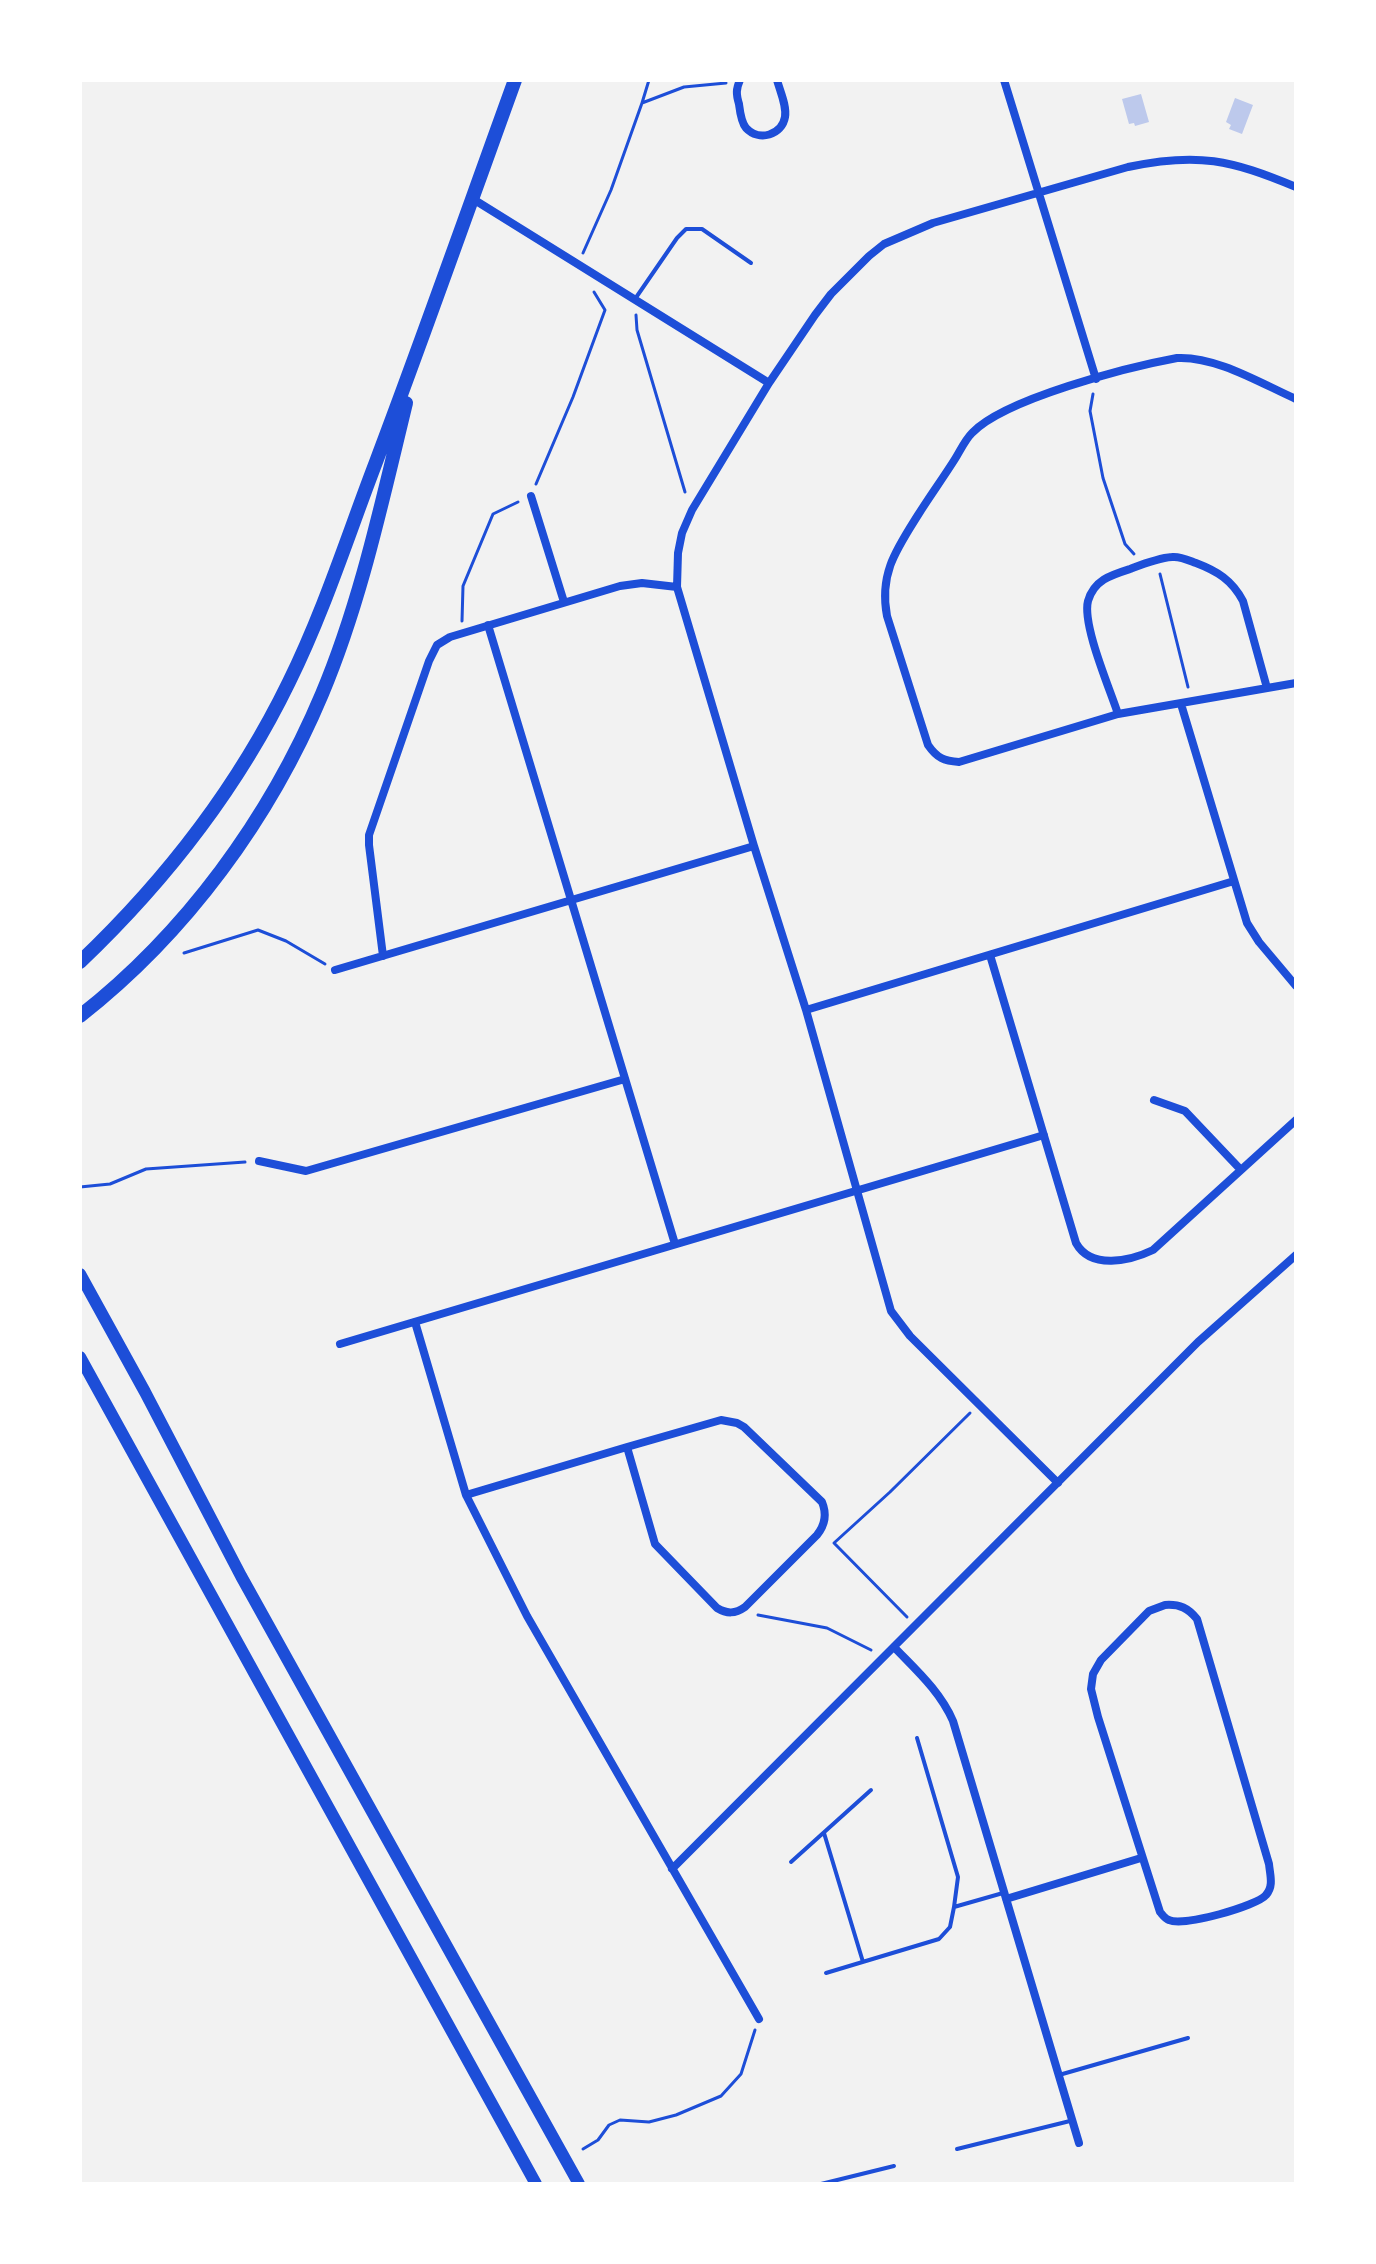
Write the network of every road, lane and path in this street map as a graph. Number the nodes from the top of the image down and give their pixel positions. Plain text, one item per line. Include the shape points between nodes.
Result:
1 (515, 80) edge
2 (649, 80) edge
3 (777, 80) edge
4 (1004, 80) edge
5 (740, 81) edge
6 (642, 103) junction
7 (1296, 187) edge
8 (1038, 193) junction
9 (473, 199) junction
10 (751, 263) dead end
11 (579, 264) junction
12 (635, 299) junction
13 (422, 341) junction
14 (1096, 379) junction
15 (769, 383) junction
16 (1296, 399) edge
17 (531, 496) junction
18 (692, 510) junction
19 (1143, 564) junction
20 (1159, 569) dead end
21 (677, 587) junction
22 (564, 602) junction
23 (488, 625) junction
24 (462, 633) junction
25 (1296, 683) edge
26 (1267, 688) junction
27 (1189, 690) dead end
28 (1181, 704) junction
29 (1118, 714) junction
30 (754, 846) junction
31 (1234, 881) junction
32 (570, 901) junction
33 (184, 953) dead end
34 (990, 955) junction
35 (383, 956) junction
36 (80, 962) edge
37 (335, 970) joint
38 (1296, 986) edge
39 (806, 1010) junction
40 (80, 1016) edge
41 (625, 1079) junction
42 (1154, 1100) dead end
43 (1296, 1120) edge
44 (1044, 1135) junction
45 (259, 1161) joint
46 (1241, 1170) junction
47 (80, 1187) edge
48 (856, 1190) junction
49 (675, 1244) junction
50 (1296, 1255) edge
51 (80, 1274) edge
52 (415, 1322) junction
53 (340, 1344) dead end
54 (80, 1357) edge
55 (979, 1404) junction
56 (627, 1447) junction
57 (1058, 1483) junction
58 (466, 1495) junction
59 (826, 1535) dead end
60 (834, 1543) junction
61 (745, 1607) junction
62 (909, 1618) dead end
63 (894, 1647) junction
64 (881, 1659) junction
65 (917, 1738) dead end
66 (871, 1790) dead end
67 (824, 1833) junction
68 (1141, 1858) junction
69 (791, 1862) dead end
70 (672, 1869) junction
71 (1005, 1896) junction
72 (954, 1907) junction
73 (863, 1962) junction
74 (826, 1973) dead end
75 (759, 2019) joint
76 (1188, 2038) dead end
77 (1059, 2075) junction
78 (1072, 2120) junction
79 (1079, 2143) dead end
80 (583, 2149) dead end
81 (957, 2149) dead end
82 (894, 2166) dead end
83 (536, 2184) edge
84 (579, 2184) edge
85 (821, 2184) edge

1 - 9 main road
2 - 6 path
3 - 5 street via 785,118 779,130 767,136 753,133 743,123 736,93
4 - 8 street
5 - 6 path via 684,87
6 - 11 path
7 - 8 street via 1226,162 1195,159 1160,160
8 - 14 street
8 - 15 street via 933,223 884,244 831,294
9 - 11 street
9 - 13 main road
10 - 12 lane via 702,229 686,229
11 - 12 street
11 - 17 path via 605,310
12 - 15 street
12 - 18 path via 637,330
13 - 36 main road via 326,597 257,742 165,872
13 - 40 main road via 354,603 322,693 286,771 203,894 157,946
14 - 16 street via 1189,357
14 - 19 path via 1090,411 1103,478 1125,544
14 - 29 street via 1003,411 971,434 893,554 884,601 928,745 946,761 959,762
15 - 18 street
17 - 22 street
17 - 24 path via 493,514 463,586
18 - 21 street via 678,553
19 - 26 street via 1179,557 1230,581 1243,601
19 - 29 street via 1108,576 1088,602 1087,620
20 - 27 path
21 - 22 street via 642,583
21 - 30 street
22 - 23 street
23 - 24 street
23 - 32 street
24 - 35 street via 443,640 432,653 372,823 369,845
25 - 26 street
26 - 28 street
28 - 29 street
28 - 31 street
30 - 32 street
30 - 39 street
31 - 34 street
31 - 38 street via 1247,923
32 - 35 street
32 - 41 street
33 - 37 path via 258,930
34 - 39 street
34 - 44 street
35 - 37 street
39 - 48 street
41 - 45 street via 306,1171
41 - 49 street
42 - 46 street via 1185,1111
43 - 46 street
44 - 46 street via 1076,1243 1094,1259 1128,1259 1153,1250
44 - 48 street
45 - 47 path via 146,1169 110,1184
48 - 49 street
48 - 55 street via 891,1311
49 - 52 street
50 - 57 street via 1198,1342
51 - 84 main road via 241,1576
52 - 53 street
52 - 58 street
54 - 83 main road
55 - 57 street
55 - 60 path
56 - 58 street
56 - 61 street via 655,1544 717,1608 731,1613
56 - 61 street via 729,1420 744,1427 822,1502 825,1518 820,1531
57 - 63 street
58 - 70 street via 527,1616
59 - 60 path
60 - 62 path
61 - 64 path via 752,1614 827,1628
63 - 64 street
63 - 71 street via 936,1691 953,1721
64 - 70 street
65 - 72 lane via 958,1877
66 - 67 lane
67 - 69 lane
67 - 73 lane
68 - 68 street via 1098,1717 1093,1674 1149,1611 1177,1605 1197,1619 1269,1864 1271,1887 1262,1899 1228,1911 1169,1921 1160,1912
68 - 71 street
70 - 75 street
71 - 72 lane
71 - 77 street
72 - 73 lane via 950,1927 939,1939
73 - 74 lane
75 - 80 path via 741,2074 721,2096 649,2122 620,2120
76 - 77 lane
77 - 78 street
78 - 79 street
78 - 81 lane
82 - 85 lane

